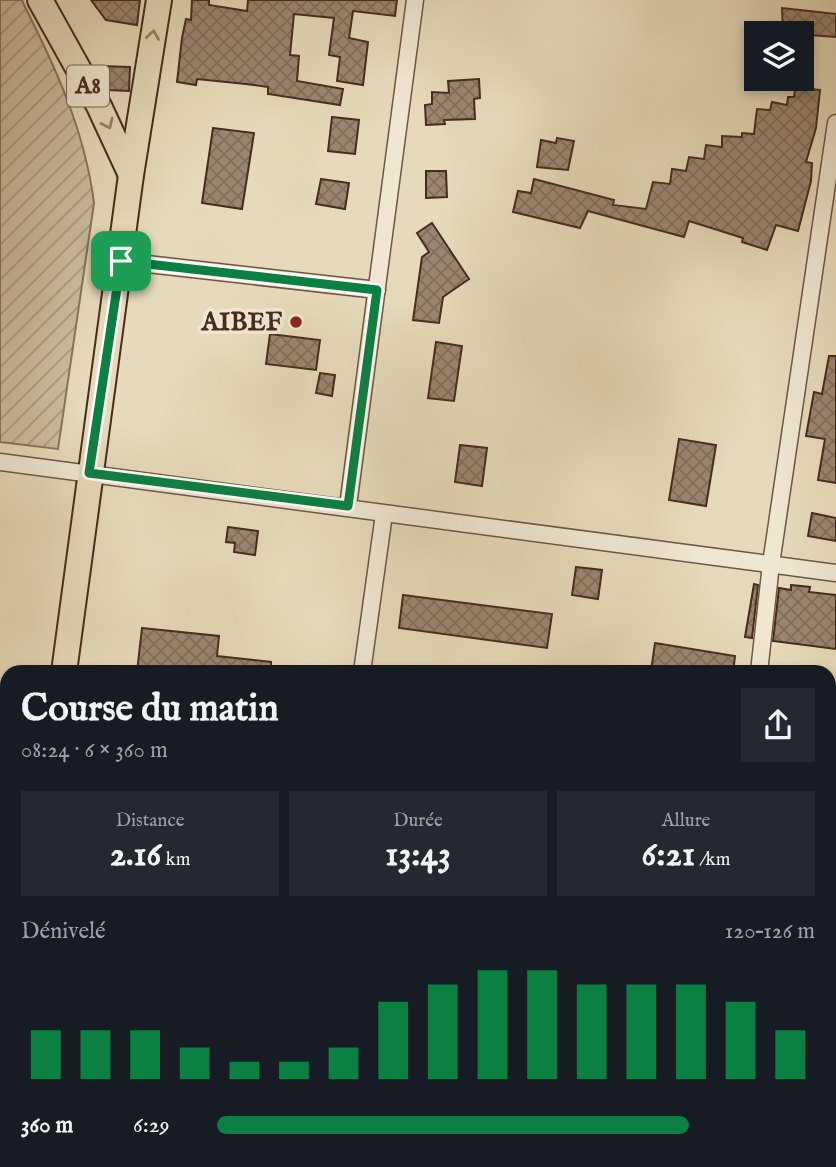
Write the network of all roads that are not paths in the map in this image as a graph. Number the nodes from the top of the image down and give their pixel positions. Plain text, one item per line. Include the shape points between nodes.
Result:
1 (40, 0) edge
2 (159, 0) edge
3 (415, 0) edge
4 (836, 123) edge
5 (131, 175) junction
6 (121, 261) junction
7 (377, 290) junction
8 (0, 461) edge
9 (89, 473) junction
10 (348, 506) junction
11 (384, 514) junction
12 (771, 564) junction
13 (836, 573) edge
14 (65, 665) edge
15 (363, 665) edge
16 (760, 665) edge

1 -> 5 main road, A8
5 -> 2 main road, A8
3 - 7 street
4 - 12 street
5 - 6 main road, A8
6 - 7 street
6 - 9 main road, A8
7 - 10 street
8 - 9 street
9 - 10 street
9 - 14 main road, A8
10 - 11 street
11 - 12 street
11 - 15 street
12 - 13 street
12 - 16 street

